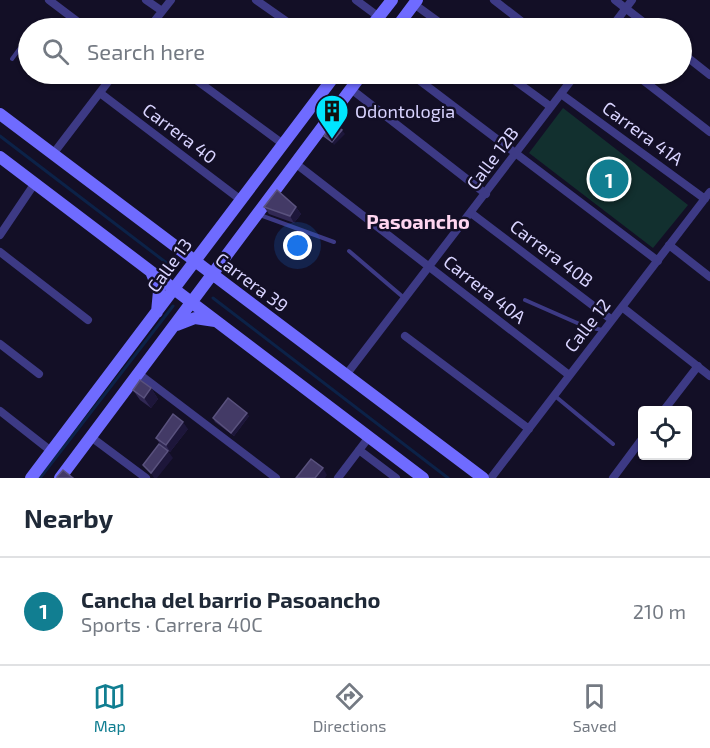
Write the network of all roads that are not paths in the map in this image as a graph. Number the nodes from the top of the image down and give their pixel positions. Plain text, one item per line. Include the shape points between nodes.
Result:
1 (49, 0) edge
2 (146, 0) edge
3 (171, 0) edge
4 (256, 0) edge
5 (356, 0) edge
6 (392, 0) edge
7 (494, 0) edge
8 (615, 0) edge
9 (632, 0) edge
10 (416, 2) edge
11 (626, 9) junction
12 (162, 11) junction
13 (379, 17) joint
14 (73, 18) edge
15 (157, 18) edge
16 (282, 18) edge
17 (404, 18) edge
18 (435, 18) edge
19 (517, 18) edge
20 (618, 18) edge
21 (638, 18) edge
22 (18, 51) edge
23 (12, 59) dead end
24 (692, 61) edge
25 (710, 75) edge
26 (106, 84) edge
27 (202, 84) edge
28 (328, 84) edge
29 (355, 84) edge
30 (424, 84) edge
31 (520, 84) edge
32 (568, 84) edge
33 (648, 84) edge
34 (351, 89) junction
35 (100, 93) junction
36 (561, 94) junction
37 (551, 107) junction
38 (0, 114) edge
39 (710, 132) edge
40 (283, 144) junction
41 (516, 153) junction
42 (53, 154) junction
43 (0, 157) edge
44 (295, 163) junction
45 (35, 183) junction
46 (486, 194) junction
47 (708, 195) edge
48 (241, 200) junction
49 (471, 213) junction
50 (257, 214) junction
51 (0, 235) edge
52 (334, 242) dead end
53 (669, 245) junction
54 (349, 251) dead end
55 (0, 252) edge
56 (658, 261) junction
57 (193, 263) junction
58 (430, 267) junction
59 (150, 270) junction
60 (210, 276) junction
61 (710, 277) edge
62 (177, 285) junction
63 (194, 299) junction
64 (405, 299) junction
65 (525, 300) dead end
66 (622, 307) junction
67 (157, 313) junction
68 (88, 320) dead end
69 (612, 320) junction
70 (217, 322) junction
71 (176, 326) junction
72 (604, 331) junction
73 (405, 336) dead end
74 (0, 344) edge
75 (698, 366) junction
76 (39, 374) dead end
77 (139, 374) junction
78 (346, 375) junction
79 (569, 375) junction
80 (710, 376) edge
81 (554, 395) junction
82 (668, 406) edge
83 (0, 411) edge
84 (529, 429) junction
85 (91, 437) junction
86 (369, 437) junction
87 (612, 444) dead end
88 (638, 444) edge
89 (359, 450) junction
90 (51, 451) junction
91 (31, 478) edge
92 (60, 478) edge
93 (146, 478) edge
94 (276, 478) edge
95 (338, 478) edge
96 (396, 478) edge
97 (423, 478) edge
98 (483, 478) edge
99 (491, 478) edge
100 (613, 478) edge

1 - 14 street
2 - 12 street
3 - 12 street
4 - 16 street
5 - 13 street
6 - 13 main road
7 - 19 street
8 - 11 street
9 - 11 street
10 - 17 main road
10 - 18 street
11 - 20 street
11 - 21 street
12 - 15 street
22 - 23 lane
24 - 25 street
26 - 35 street
27 - 40 street
28 - 40 main road, Calle 13
29 - 34 main road
30 - 41 street
31 - 37 street
32 - 36 street, Calle 12B
33 - 39 street
34 - 44 main road
34 - 46 street
35 - 42 street
35 - 48 street, Carrera 40
36 - 37 street, Calle 12B
36 - 47 street, Carrera 41A
37 - 41 street, Calle 12B
38 - 42 main road, Carrera 39
40 - 48 main road, Calle 13
41 - 46 street, Calle 12B
41 - 56 street
42 - 57 main road, Carrera 39
43 - 45 main road
44 - 50 main road
44 - 58 street, Carrera 40A
45 - 51 street
45 - 59 main road
46 - 49 street, Calle 12B
47 - 53 street, Calle 12
48 - 57 main road, Calle 13
49 - 58 street, Calle 12B
49 - 69 street, Carrera 40B
50 - 52 lane
50 - 60 main road
53 - 56 street, Calle 12
53 - 61 street
54 - 64 lane
55 - 68 street
56 - 66 street, Calle 12
57 - 60 main road, Carrera 39
57 - 62 main road, Calle 13
58 - 64 street, Calle 12B
58 - 79 street, Carrera 40A
59 - 62 main road
59 - 67 main road via 159,291
60 - 63 main road
60 - 78 main road, Carrera 39
62 - 63 main road
62 - 67 main road, Calle 13
63 - 70 main road
63 - 71 main road
64 - 78 street, Calle 12B
65 - 72 lane
66 - 69 street, Calle 12
66 - 75 street
67 - 90 main road, Calle 13
69 - 72 street, Calle 12
70 - 71 main road via 195,318
70 - 86 main road
71 - 77 main road
72 - 79 street, Calle 12
73 - 84 street
74 - 76 street
75 - 80 street
75 - 82 street
77 - 85 main road
77 - 94 street
78 - 98 main road, Carrera 39
79 - 81 street, Calle 12
81 - 84 street, Calle 12
81 - 87 lane
83 - 90 street
84 - 99 street, Calle 12
85 - 92 main road
85 - 93 street
86 - 89 street
86 - 97 main road
88 - 100 street
89 - 95 street
89 - 96 street
90 - 91 main road, Calle 13

